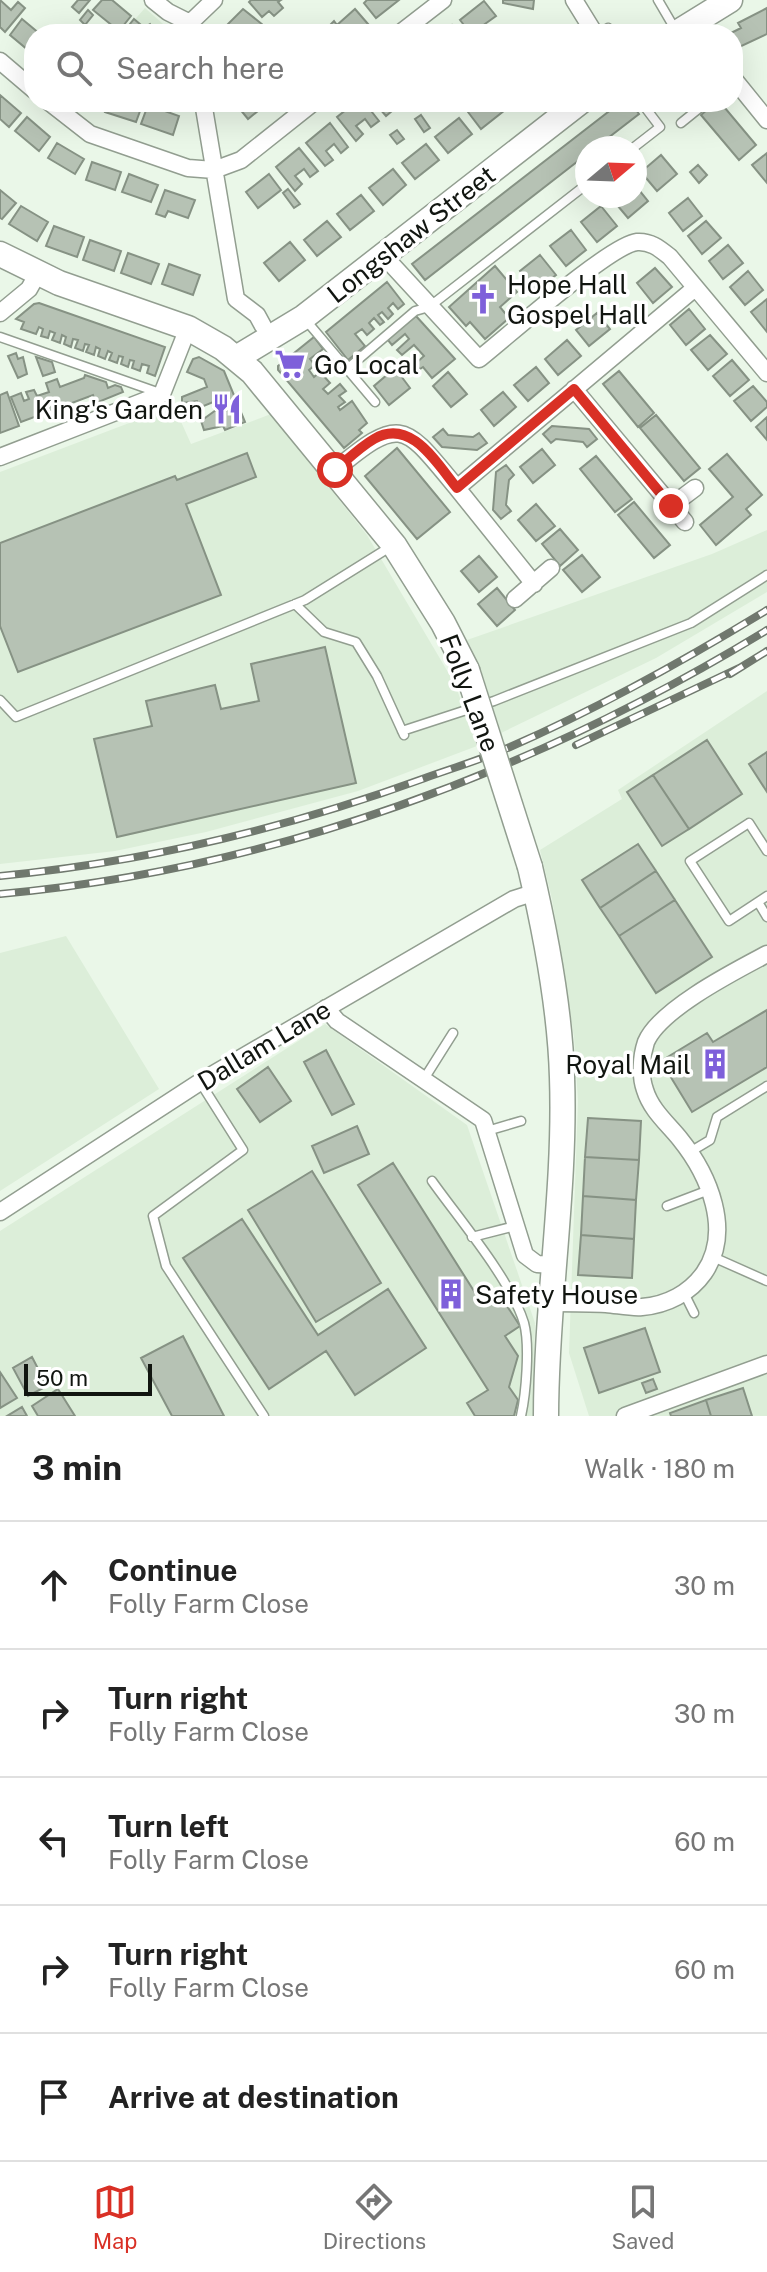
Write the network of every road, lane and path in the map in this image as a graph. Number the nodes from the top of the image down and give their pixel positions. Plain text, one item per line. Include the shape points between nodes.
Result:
1 (153, 0) edge
2 (214, 0) edge
3 (443, 0) edge
4 (574, 0) edge
5 (658, 0) edge
6 (730, 0) edge
7 (184, 24) edge
8 (195, 24) edge
9 (412, 24) edge
10 (594, 24) edge
11 (680, 24) edge
12 (696, 24) edge
13 (0, 61) edge
14 (24, 81) edge
15 (743, 92) edge
16 (62, 112) edge
17 (205, 112) edge
18 (301, 112) edge
19 (567, 112) edge
20 (649, 112) edge
21 (695, 112) edge
22 (767, 120) edge
23 (681, 123) dead end
24 (647, 137) edge
25 (214, 170) junction
26 (575, 193) edge
27 (0, 254) edge
28 (383, 255) junction
29 (38, 273) junction
30 (695, 288) junction
31 (429, 307) junction
32 (0, 313) edge
33 (304, 317) junction
34 (263, 326) dead end
35 (188, 328) junction
36 (0, 337) edge
37 (236, 358) junction
38 (347, 369) junction
39 (767, 373) edge
40 (574, 389) junction
41 (162, 394) junction
42 (375, 402) dead end
43 (0, 457) edge
44 (335, 470) junction
45 (457, 488) junction
46 (695, 488) dead end
47 (671, 506) junction
48 (685, 522) dead end
49 (394, 545) junction
50 (551, 568) dead end
51 (767, 575) edge
52 (534, 584) junction
53 (515, 599) dead end
54 (295, 604) junction
55 (0, 700) edge
56 (767, 851) edge
57 (536, 892) junction
58 (767, 896) edge
59 (758, 902) junction
60 (767, 917) edge
61 (767, 954) edge
62 (326, 1008) junction
63 (453, 1033) dead end
64 (424, 1079) junction
65 (200, 1082) junction
66 (767, 1086) edge
67 (521, 1121) dead end
68 (487, 1131) junction
69 (690, 1152) junction
70 (432, 1181) dead end
71 (709, 1190) junction
72 (667, 1206) dead end
73 (0, 1212) edge
74 (515, 1226) junction
75 (472, 1237) junction
76 (713, 1257) junction
77 (554, 1265) junction
78 (767, 1281) edge
79 (684, 1293) junction
80 (551, 1303) junction
81 (694, 1313) dead end
82 (767, 1364) edge
83 (264, 1416) edge
84 (521, 1416) edge
85 (546, 1416) edge
86 (625, 1416) edge

1 - 7 street
2 - 8 street
3 - 9 street
4 - 10 street
5 - 11 lane
6 - 12 street
13 - 14 street
15 - 22 street
16 - 25 street via 90,134 188,168
17 - 25 street
18 - 25 street via 241,160
19 - 28 street, Longshaw Street
20 - 24 lane via 660,127
21 - 23 lane
25 - 34 street via 236,299
26 - 31 lane
27 - 29 street, Folly Lane
28 - 31 street
28 - 33 street, Longshaw Street
29 - 32 street via 29,289
29 - 35 street, Folly Lane
30 - 31 street via 659,248 628,244 479,359
30 - 39 street
30 - 40 street
31 - 38 lane via 415,311
33 - 37 street, Longshaw Street
33 - 38 lane
35 - 37 street, Folly Lane
35 - 41 street
36 - 41 lane
37 - 44 street, Folly Lane
38 - 42 lane
40 - 45 street
40 - 47 street
41 - 43 street
44 - 45 street via 372,440 399,433 423,446
44 - 49 street, Folly Lane
45 - 52 street
46 - 47 street
47 - 48 street
49 - 54 lane
49 - 57 street, Folly Lane, bridge via 467,670
50 - 52 street
51 - 54 lane via 691,623 403,733 356,642 324,632
52 - 53 street
54 - 55 lane via 16,717
56 - 59 lane via 749,823 690,861 729,921
57 - 62 street, Dallam Lane via 514,899
57 - 77 street, Folly Lane via 562,1078
58 - 59 lane
59 - 60 lane
61 - 69 street via 684,1004 655,1028 647,1042 645,1091
62 - 64 street via 337,1021
62 - 65 street, Dallam Lane
63 - 64 lane
64 - 68 street via 480,1117
65 - 73 street, Dallam Lane
65 - 83 lane via 243,1150 153,1216 166,1266
66 - 69 lane via 717,1117 710,1140
67 - 68 lane
68 - 74 street
69 - 71 street
70 - 75 lane
71 - 72 lane
71 - 76 street via 717,1222
74 - 75 lane
74 - 77 street via 529,1259
75 - 84 lane via 524,1323
76 - 78 lane
76 - 79 street
77 - 80 street, Folly Lane
79 - 80 street via 641,1307
79 - 81 lane
80 - 85 street, Folly Lane
82 - 86 street

